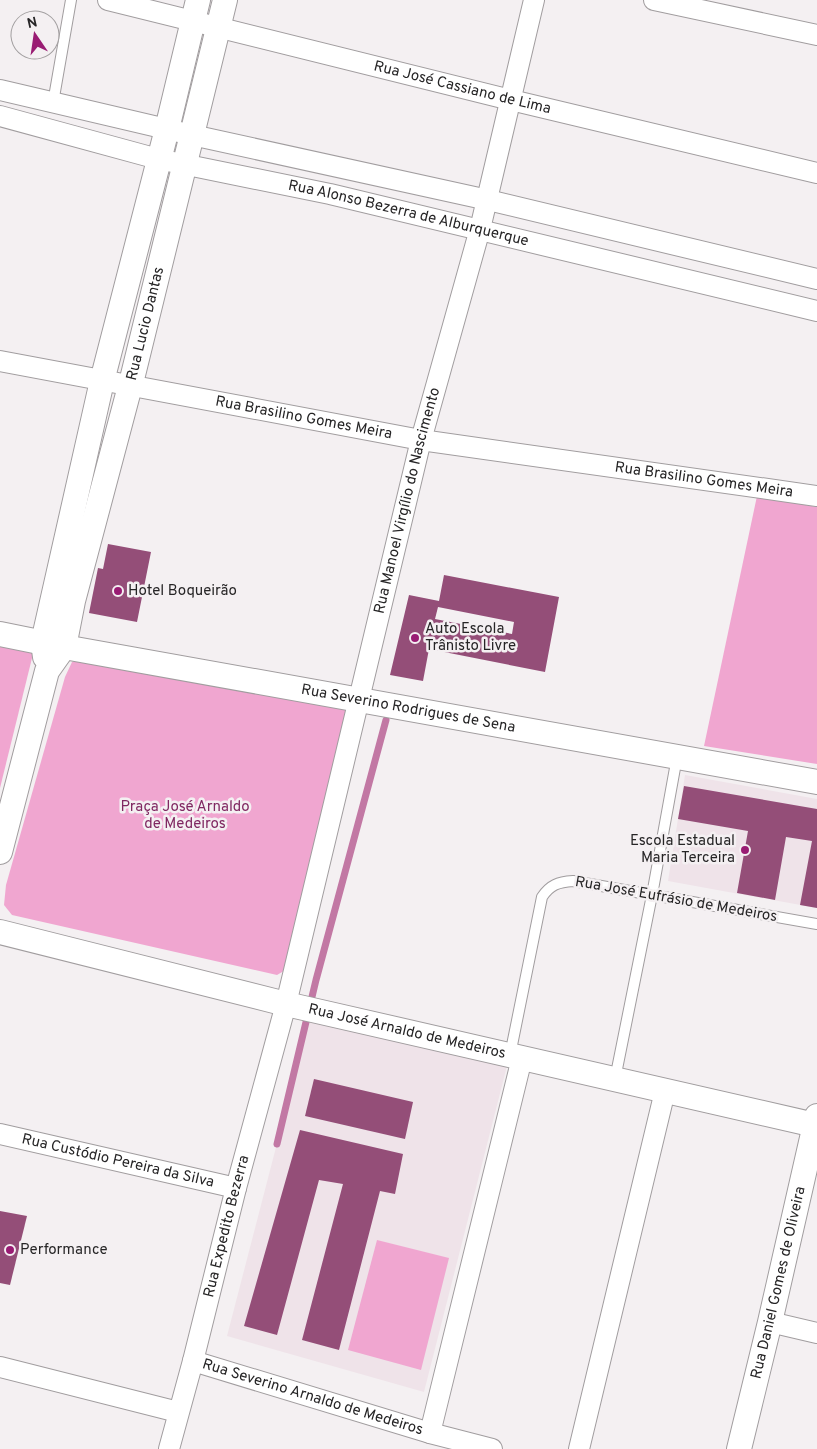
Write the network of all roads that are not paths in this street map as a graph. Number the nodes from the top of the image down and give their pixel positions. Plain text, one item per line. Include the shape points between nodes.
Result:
1 (71, 0) edge
2 (108, 0) edge
3 (225, 0) edge
4 (534, 0) edge
5 (654, 0) edge
6 (195, 10) edge
7 (219, 27) junction
8 (817, 35) edge
9 (0, 90) edge
10 (511, 100) junction
11 (53, 103) junction
12 (0, 116) edge
13 (166, 129) junction
14 (192, 135) junction
15 (158, 159) junction
16 (183, 165) junction
17 (338, 166) junction
18 (817, 173) edge
19 (330, 194) junction
20 (488, 200) junction
21 (480, 229) junction
22 (817, 279) edge
23 (817, 311) edge
24 (0, 361) edge
25 (102, 381) junction
26 (129, 386) junction
27 (421, 440) junction
28 (817, 496) edge
29 (26, 641) edge
30 (360, 699) junction
31 (677, 757) junction
32 (817, 782) edge
33 (0, 852) edge
34 (652, 895) junction
35 (817, 924) edge
36 (0, 932) edge
37 (286, 1004) junction
38 (516, 1057) junction
39 (615, 1080) junction
40 (664, 1091) junction
41 (816, 1122) edge
42 (0, 1134) edge
43 (236, 1188) junction
44 (770, 1322) junction
45 (817, 1334) edge
46 (193, 1361) junction
47 (0, 1367) edge
48 (178, 1412) junction
49 (430, 1432) junction
50 (169, 1449) edge
51 (492, 1449) edge
52 (579, 1449) edge
53 (739, 1449) edge

1 - 11 lane
2 - 6 street, Rua José Cassiano de Lima
3 - 7 street, Rua Lucio Dantas
4 - 10 street, Rua Manoel Virgílio do Nascimento
5 - 8 street
6 - 7 street, Rua José Cassiano de Lima
6 - 13 street, Rua Lucio Dantas
7 - 10 street, Rua José Cassiano de Lima
7 - 14 street, Rua Lucio Dantas
9 - 11 street, Rua Alonso Bezerra de Alburquerque
10 - 18 street, Rua José Cassiano de Lima
10 - 20 street, Rua Manoel Virgílio do Nascimento
11 - 13 street, Rua Alonso Bezerra de Alburquerque
12 - 15 street, Rua Alonso Bezerra de Alburquerque
13 - 14 street, Rua Alonso Bezerra de Alburquerque
13 - 15 street, Rua Lucio Dantas
14 - 16 street, Rua Lucio Dantas
14 - 17 street, Rua Alonso Bezerra de Alburquerque
15 - 16 street, Rua Alonso Bezerra de Alburquerque
15 - 25 street, Rua Lucio Dantas
16 - 19 street, Rua Alonso Bezerra de Alburquerque
16 - 26 street, Rua Lucio Dantas
17 - 19 street
17 - 20 street, Rua Alonso Bezerra de Alburquerque
19 - 21 street, Rua Alonso Bezerra de Alburquerque
20 - 21 street, Rua Manoel Virgílio do Nascimento
20 - 22 street, Rua Alonso Bezerra de Alburquerque
21 - 23 street, Rua Alonso Bezerra de Alburquerque
21 - 27 street, Rua Manoel Virgílio do Nascimento
24 - 25 street, Rua Brasilino Gomes Meira
25 - 26 street, Rua Brasilino Gomes Meira
25 - 29 street, Rua Lucio Dantas
26 - 27 street, Rua Brasilino Gomes Meira
26 - 29 street, Rua Lucio Dantas via 74,601
27 - 28 street, Rua Brasilino Gomes Meira
27 - 30 street, Rua Manoel Virgílio do Nascimento
29 - 30 street, Rua Severino Rodrigues de Sena
29 - 33 street via 47,671
30 - 31 street, Rua Severino Rodrigues de Sena
30 - 37 street, Rua Manoel Virgílio do Nascimento
31 - 32 street, Rua Severino Rodrigues de Sena
31 - 34 lane
34 - 35 lane, Rua José Eufrásio de Medeiros
34 - 38 lane, Rua José Eufrásio de Medeiros via 573,882 553,884 546,890 542,897
34 - 39 lane
36 - 37 street, Rua José Arnaldo de Medeiros
37 - 38 street, Rua José Arnaldo de Medeiros
37 - 43 street, Rua Expedito Bezerra
38 - 39 street, Rua José Arnaldo de Medeiros
38 - 49 street
39 - 40 street, Rua José Arnaldo de Medeiros
40 - 41 street, Rua José Arnaldo de Medeiros
40 - 52 street
41 - 44 street, Rua Daniel Gomes de Oliveira
42 - 43 street, Rua Custódio Pereira da Silva
43 - 46 street, Rua Expedito Bezerra
44 - 45 street
44 - 53 street, Rua Daniel Gomes de Oliveira
46 - 48 street, Rua Expedito Bezerra
46 - 49 street, Rua Severino Arnaldo de Medeiros
47 - 48 street
48 - 50 street, Rua Expedito Bezerra
49 - 51 street, Rua Severino Arnaldo de Medeiros

